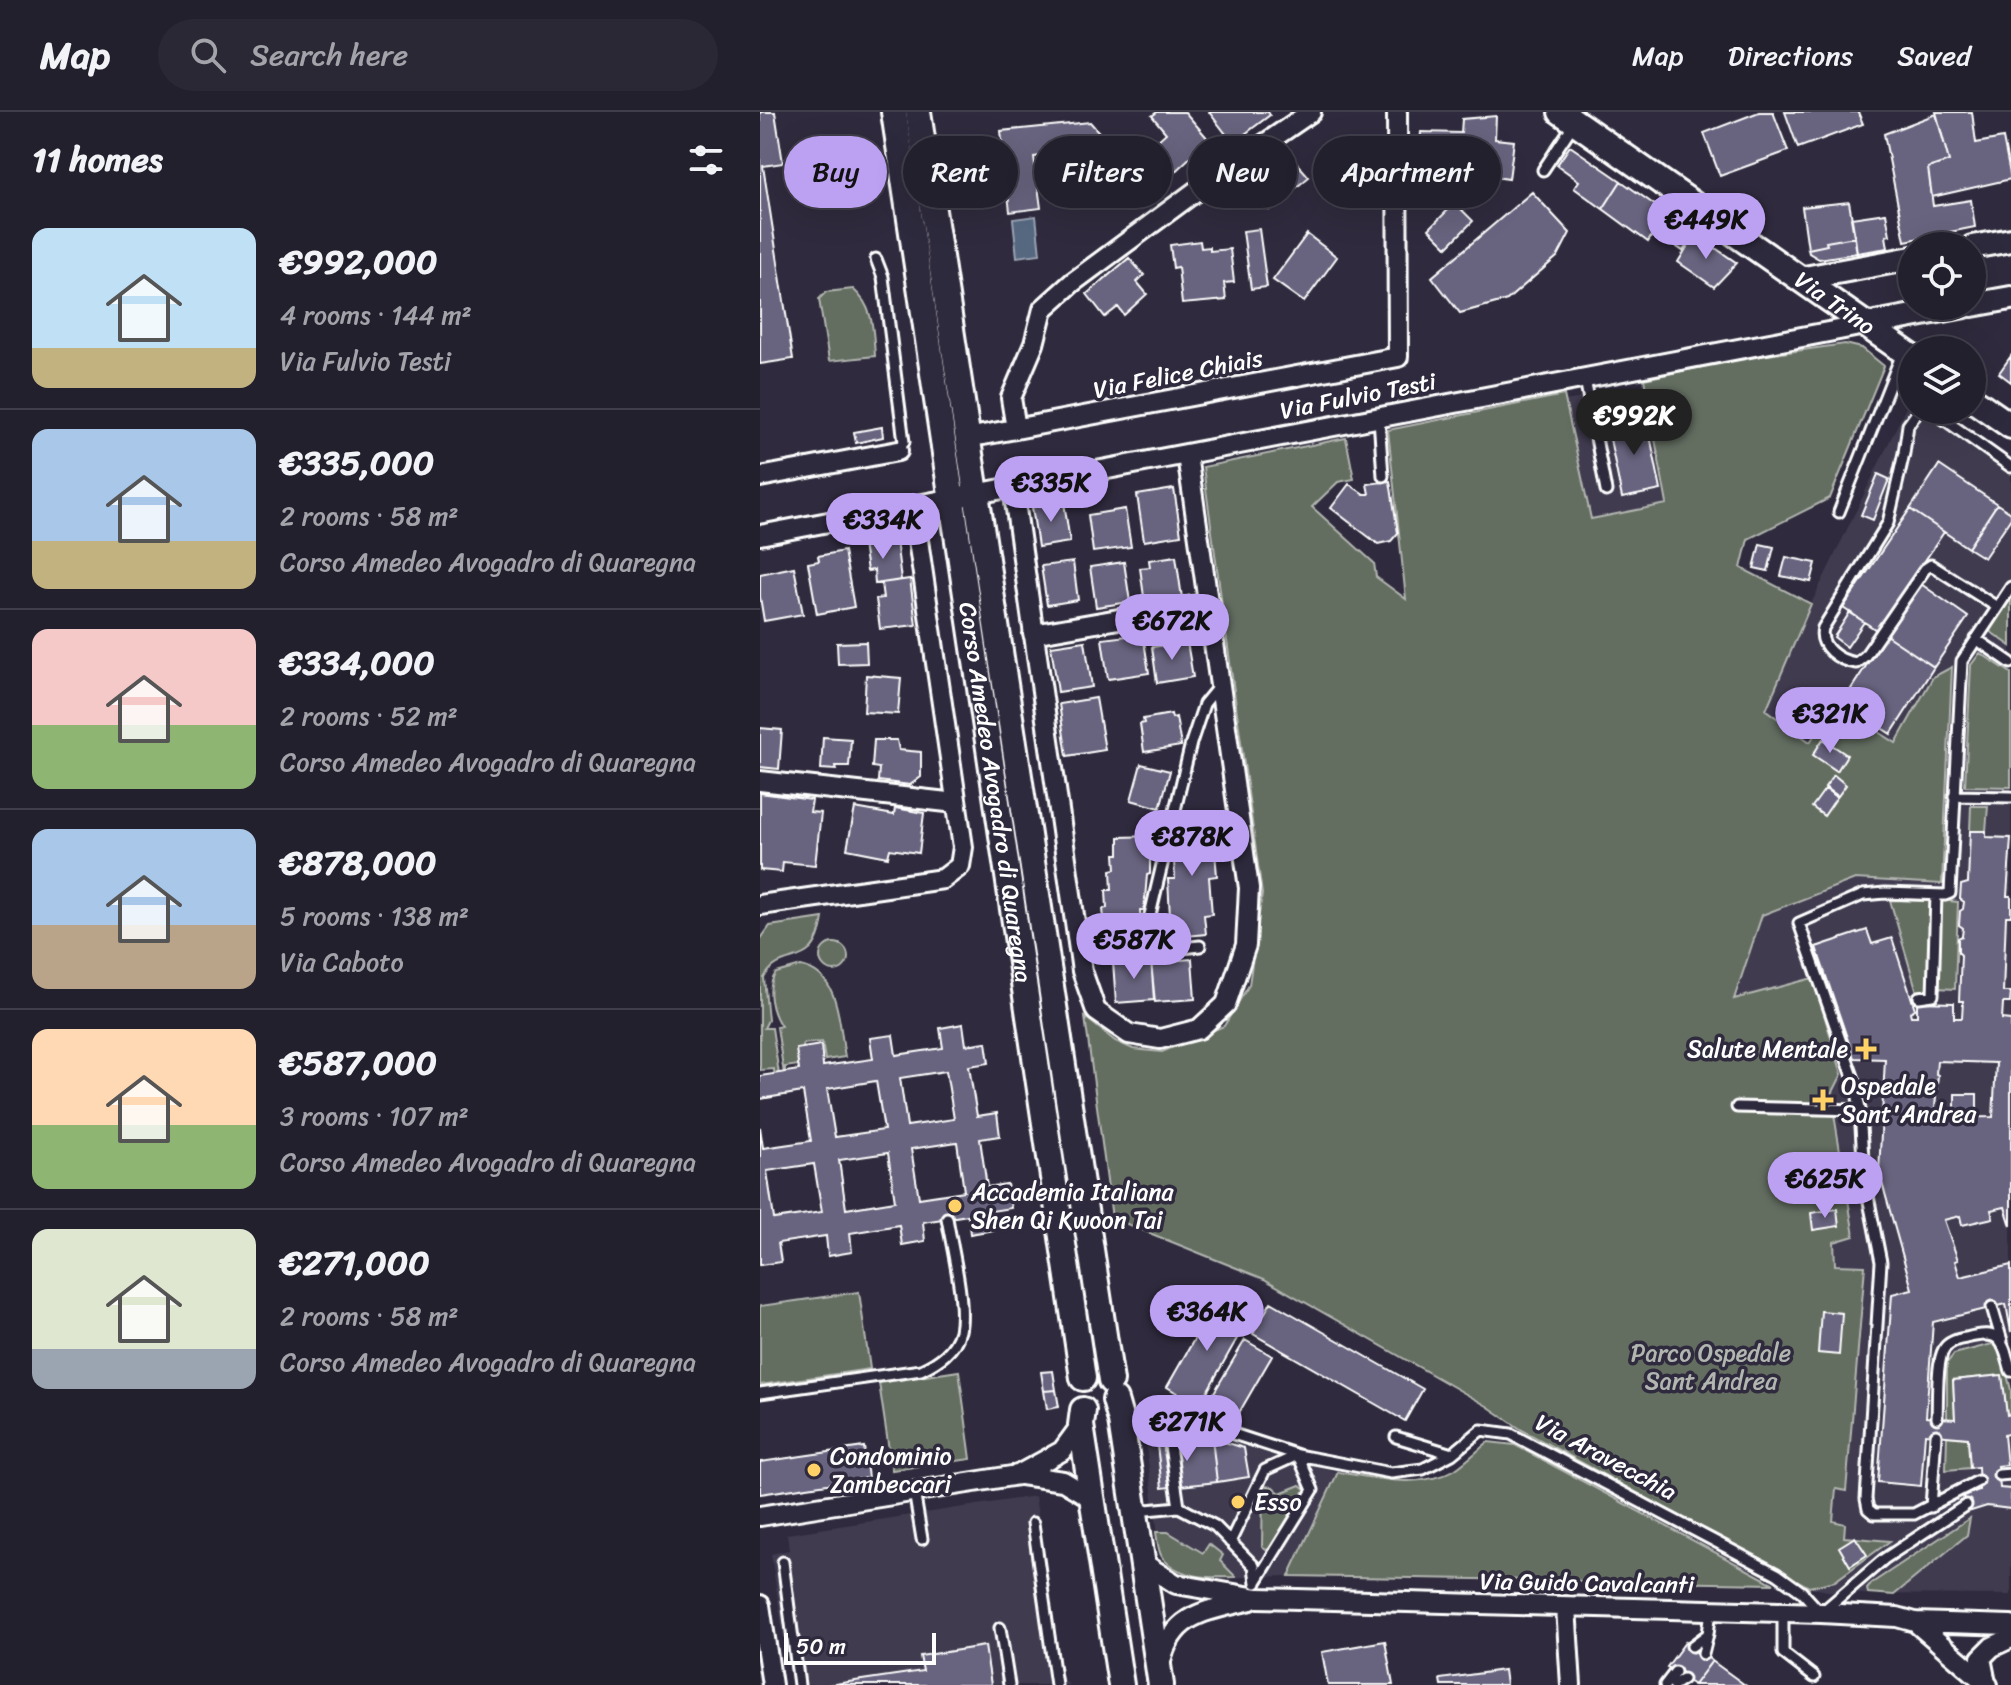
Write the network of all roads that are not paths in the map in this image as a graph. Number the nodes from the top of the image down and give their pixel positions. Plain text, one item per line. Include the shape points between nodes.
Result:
1 (894, 112) edge
2 (918, 112) edge
3 (1311, 112) edge
4 (1397, 112) edge
5 (1568, 117) edge
6 (1543, 170) dead end
7 (2011, 240) edge
8 (1986, 244) edge
9 (876, 259) dead end
10 (1898, 261) edge
11 (1799, 279) junction
12 (2011, 298) edge
13 (1986, 302) edge
14 (1898, 319) edge
15 (1865, 325) junction
16 (1898, 348) edge
17 (1898, 375) edge
18 (1585, 379) junction
19 (1986, 409) edge
20 (1379, 418) junction
21 (1909, 424) edge
22 (1951, 424) edge
23 (2011, 426) edge
24 (1016, 429) junction
25 (967, 438) junction
26 (898, 451) joint
27 (1187, 455) junction
28 (2011, 467) edge
29 (1383, 476) dead end
30 (760, 477) edge
31 (1013, 488) junction
32 (1606, 491) dead end
33 (976, 495) junction
34 (952, 499) junction
35 (913, 506) junction
36 (1839, 512) dead end
37 (760, 535) edge
38 (2011, 587) edge
39 (1210, 603) junction
40 (1997, 607) junction
41 (1033, 634) junction
42 (1976, 639) junction
43 (2011, 663) edge
44 (1221, 686) junction
45 (760, 781) edge
46 (1954, 796) junction
47 (2011, 797) edge
48 (956, 803) junction
49 (1936, 895) junction
50 (760, 905) edge
51 (1200, 946) dead end
52 (1919, 997) dead end
53 (1737, 1107) dead end
54 (1860, 1110) junction
55 (947, 1218) dead end
56 (1992, 1307) dead end
57 (2003, 1344) junction
58 (2011, 1371) edge
59 (1083, 1378) junction
60 (760, 1393) edge
61 (1115, 1401) junction
62 (1082, 1418) junction
63 (1937, 1418) dead end
64 (1166, 1419) junction
65 (1936, 1435) dead end
66 (1396, 1437) dead end
67 (1452, 1454) junction
68 (1298, 1455) junction
69 (2011, 1474) edge
70 (1018, 1475) junction
71 (1999, 1475) dead end
72 (1978, 1481) dead end
73 (914, 1491) junction
74 (1093, 1499) junction
75 (1966, 1505) dead end
76 (1179, 1507) junction
77 (1931, 1507) junction
78 (1135, 1511) junction
79 (760, 1516) edge
80 (1033, 1523) dead end
81 (922, 1539) dead end
82 (1230, 1542) junction
83 (783, 1562) dead end
84 (1143, 1563) junction
85 (1257, 1590) junction
86 (760, 1605) edge
87 (1566, 1607) junction
88 (1711, 1610) junction
89 (1783, 1612) junction
90 (1821, 1613) junction
91 (1915, 1622) junction
92 (2011, 1625) edge
93 (1000, 1628) dead end
94 (1708, 1634) junction
95 (2011, 1638) edge
96 (1692, 1646) dead end
97 (1703, 1654) dead end
98 (1160, 1677) edge
99 (1814, 1677) dead end
100 (1677, 1679) edge
101 (1987, 1684) edge
102 (772, 1685) edge
103 (799, 1685) edge
104 (1009, 1685) edge
105 (1056, 1685) edge
106 (1121, 1685) edge
107 (1571, 1685) edge
108 (1665, 1685) edge

1 - 34 main road, Corso Amedeo Avogadro di Quaregna
2 - 25 main road, Corso Amedeo Avogadro di Quaregna
3 - 24 street via 1196,191 1043,309 1011,398
4 - 24 street, Via Felice Chiais via 1398,357
5 - 6 lane
5 - 11 main road, Via Trino
7 - 8 street
9 - 26 lane via 883,277 904,442
10 - 11 street
11 - 15 main road, Via Trino
12 - 13 street
14 - 15 street, Via Fulvio Testi
15 - 16 main road, Via Trino
15 - 18 street, Via Fulvio Testi
17 - 36 lane
18 - 20 street, Via Fulvio Testi
18 - 32 lane
19 - 23 main road
20 - 27 street, Via Fulvio Testi
20 - 29 lane
21 - 40 lane via 1888,523 1823,628 1824,646 1856,663 1931,565
22 - 28 lane
24 - 25 street, Via Felice Chiais
25 - 33 main road, Corso Amedeo Avogadro di Quaregna
26 - 30 street
27 - 31 street, Via Fulvio Testi
27 - 39 street
31 - 33 street, Via Fulvio Testi
31 - 41 street
33 - 34 street, Via Fulvio Testi
33 - 61 main road, Corso Amedeo Avogadro di Quaregna
34 - 35 street, Via Fulvio Testi
34 - 59 main road, Corso Amedeo Avogadro di Quaregna
35 - 37 street, Via Fulvio Testi
35 - 48 street, Corso Amedeo Avogadro di Quaregna
38 - 40 lane
39 - 41 street
39 - 44 street
40 - 42 lane
41 - 44 street via 1082,971 1096,1011 1129,1034 1160,1039 1199,1029 1226,1004 1246,945 1249,888
42 - 43 lane
42 - 46 lane via 1961,669
44 - 51 lane via 1204,704 1191,743 1145,936 1146,952
45 - 48 street
46 - 47 lane
46 - 49 lane via 1950,893
48 - 50 street, Corso Amedeo Avogadro di Quaregna via 963,847 960,866 943,879
49 - 52 lane via 1933,995
49 - 54 lane via 1863,895 1799,923
53 - 54 lane
54 - 77 lane via 1864,1176 1881,1262 1866,1499 1874,1514 1914,1514
55 - 60 lane via 960,1332 938,1362 921,1370
56 - 57 lane
57 - 58 lane
57 - 63 lane via 1986,1333 1952,1341 1944,1349
59 - 61 main road via 1101,1375
59 - 62 main road, Corso Amedeo Avogadro di Quaregna via 1075,1394
61 - 62 main road via 1101,1414
61 - 64 lane, Via Aravecchia
61 - 78 main road, Corso Amedeo Avogadro di Quaregna
62 - 70 street via 1062,1451
62 - 74 main road, Corso Amedeo Avogadro di Quaregna
64 - 68 lane, Via Aravecchia via 1187,1419
64 - 76 lane
65 - 77 lane
66 - 67 lane
67 - 68 lane, Via Aravecchia via 1423,1469 1391,1473
67 - 90 lane, Via Aravecchia via 1481,1430 1511,1434 1777,1574
68 - 82 lane via 1265,1470
68 - 85 lane via 1313,1490
69 - 71 lane
70 - 73 street
70 - 74 street via 1063,1481
72 - 77 lane
73 - 79 street
73 - 81 lane
74 - 106 main road, Corso Amedeo Avogadro di Quaregna
75 - 90 lane via 1884,1559
76 - 78 lane
76 - 82 lane via 1215,1526
78 - 84 main road, Corso Amedeo Avogadro di Quaregna
80 - 105 lane
82 - 85 lane via 1254,1566
83 - 103 lane
84 - 85 street, Via Guido Cavalcanti via 1176,1584
84 - 98 main road, Corso Amedeo Avogadro di Quaregna
85 - 87 street, Via Guido Cavalcanti
85 - 98 street, Via Guido Cavalcanti via 1175,1630 1165,1643
86 - 102 street
87 - 88 street, Via Guido Cavalcanti
87 - 107 street
88 - 89 street, Via Guido Cavalcanti
88 - 94 lane
89 - 90 street, Via Guido Cavalcanti
89 - 99 lane via 1783,1653
90 - 91 street, Via Guido Cavalcanti
91 - 92 street, Via Guido Cavalcanti
91 - 101 street
93 - 104 lane
94 - 96 lane
94 - 97 lane
95 - 101 street via 1981,1658
100 - 108 lane

